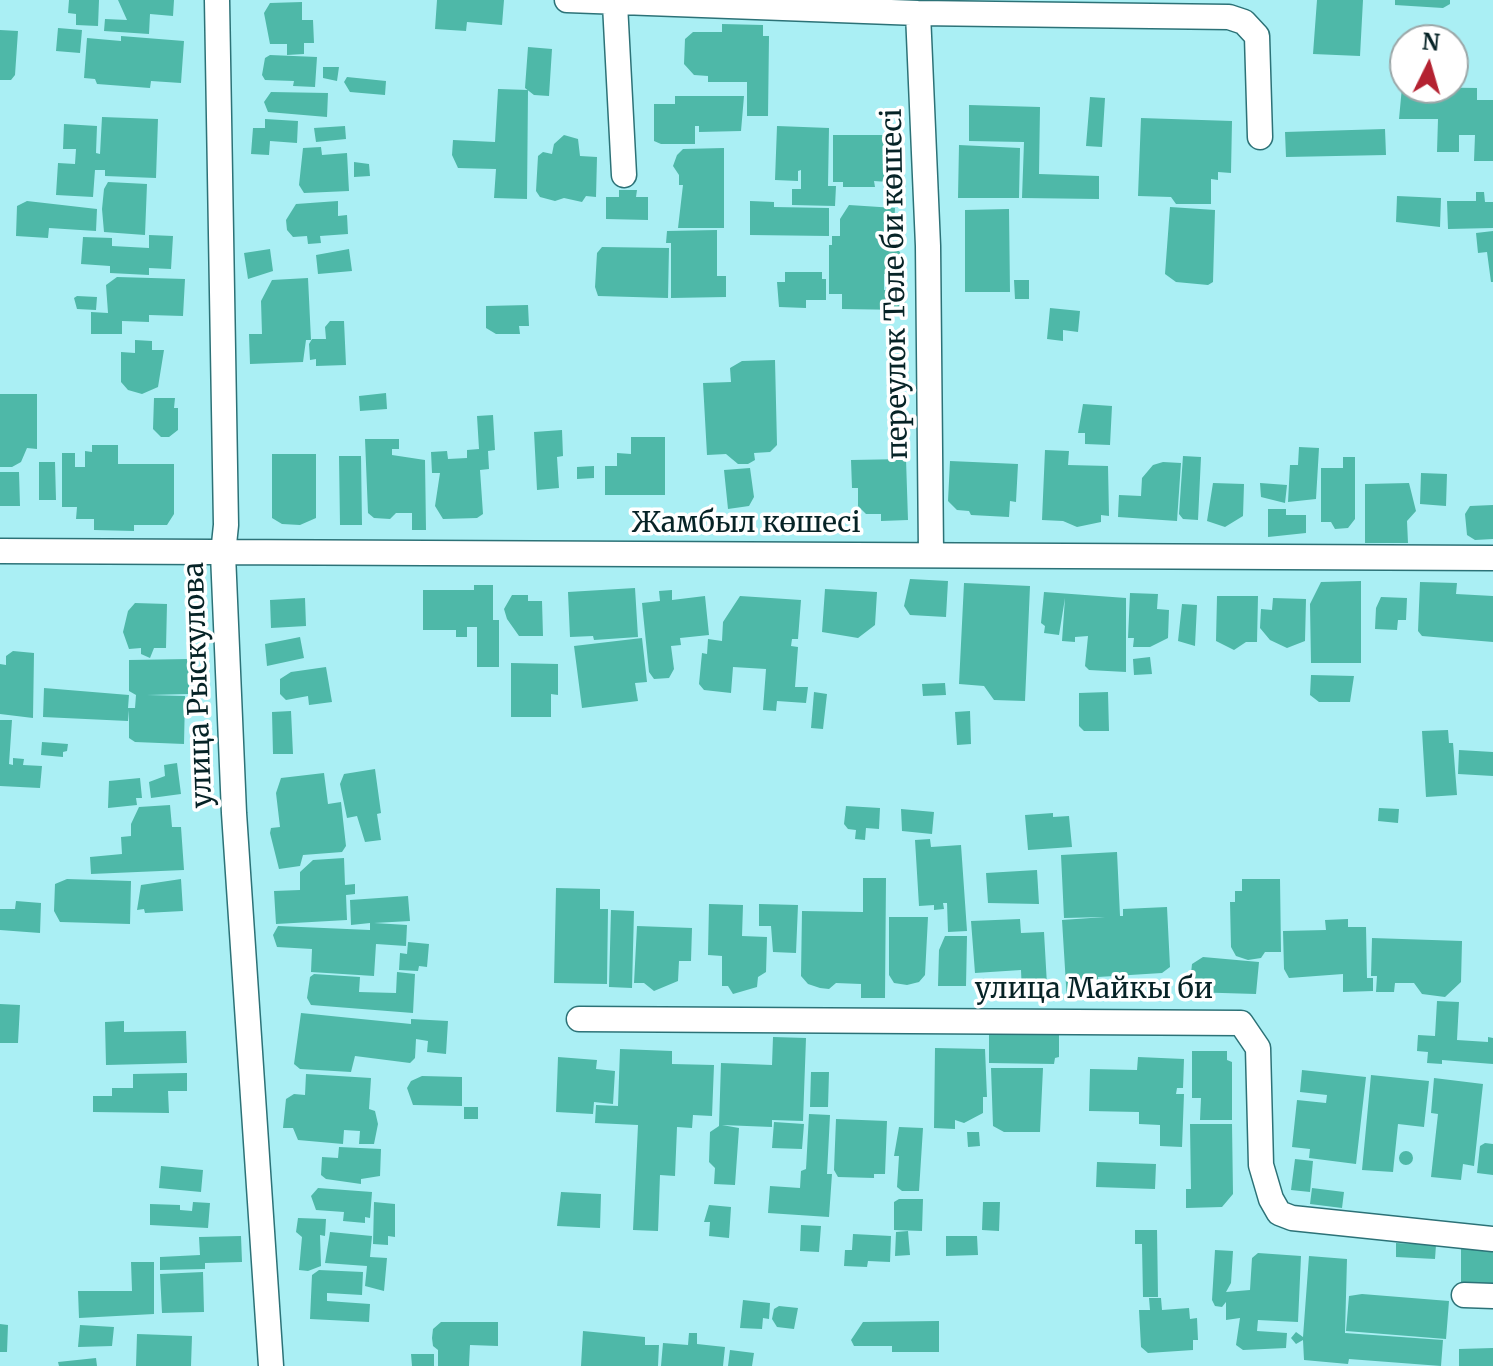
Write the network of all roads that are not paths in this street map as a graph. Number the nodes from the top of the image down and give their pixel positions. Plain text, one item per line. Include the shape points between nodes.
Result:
1 (217, 0) edge
2 (567, 0) edge
3 (615, 4) junction
4 (918, 13) junction
5 (1260, 137) dead end
6 (624, 175) dead end
7 (0, 551) edge
8 (931, 553) junction
9 (223, 554) junction
10 (1493, 558) edge
11 (579, 1019) dead end
12 (1493, 1239) edge
13 (1464, 1295) dead end
14 (1493, 1296) edge
15 (271, 1366) edge

1 - 9 street, улица Рыскулова
2 - 3 street
3 - 4 street
3 - 6 street
4 - 5 street via 1229,17 1244,22 1257,36
4 - 8 street, переулок Төле би көшесі via 928,246
7 - 9 street, Жамбыл көшесі
8 - 9 street, Жамбыл көшесі
8 - 10 street, Жамбыл көшесі
9 - 15 street, улица Рыскулова via 234,813
11 - 12 street, улица Майкы би via 1241,1023 1258,1048 1261,1165 1279,1213
13 - 14 street

